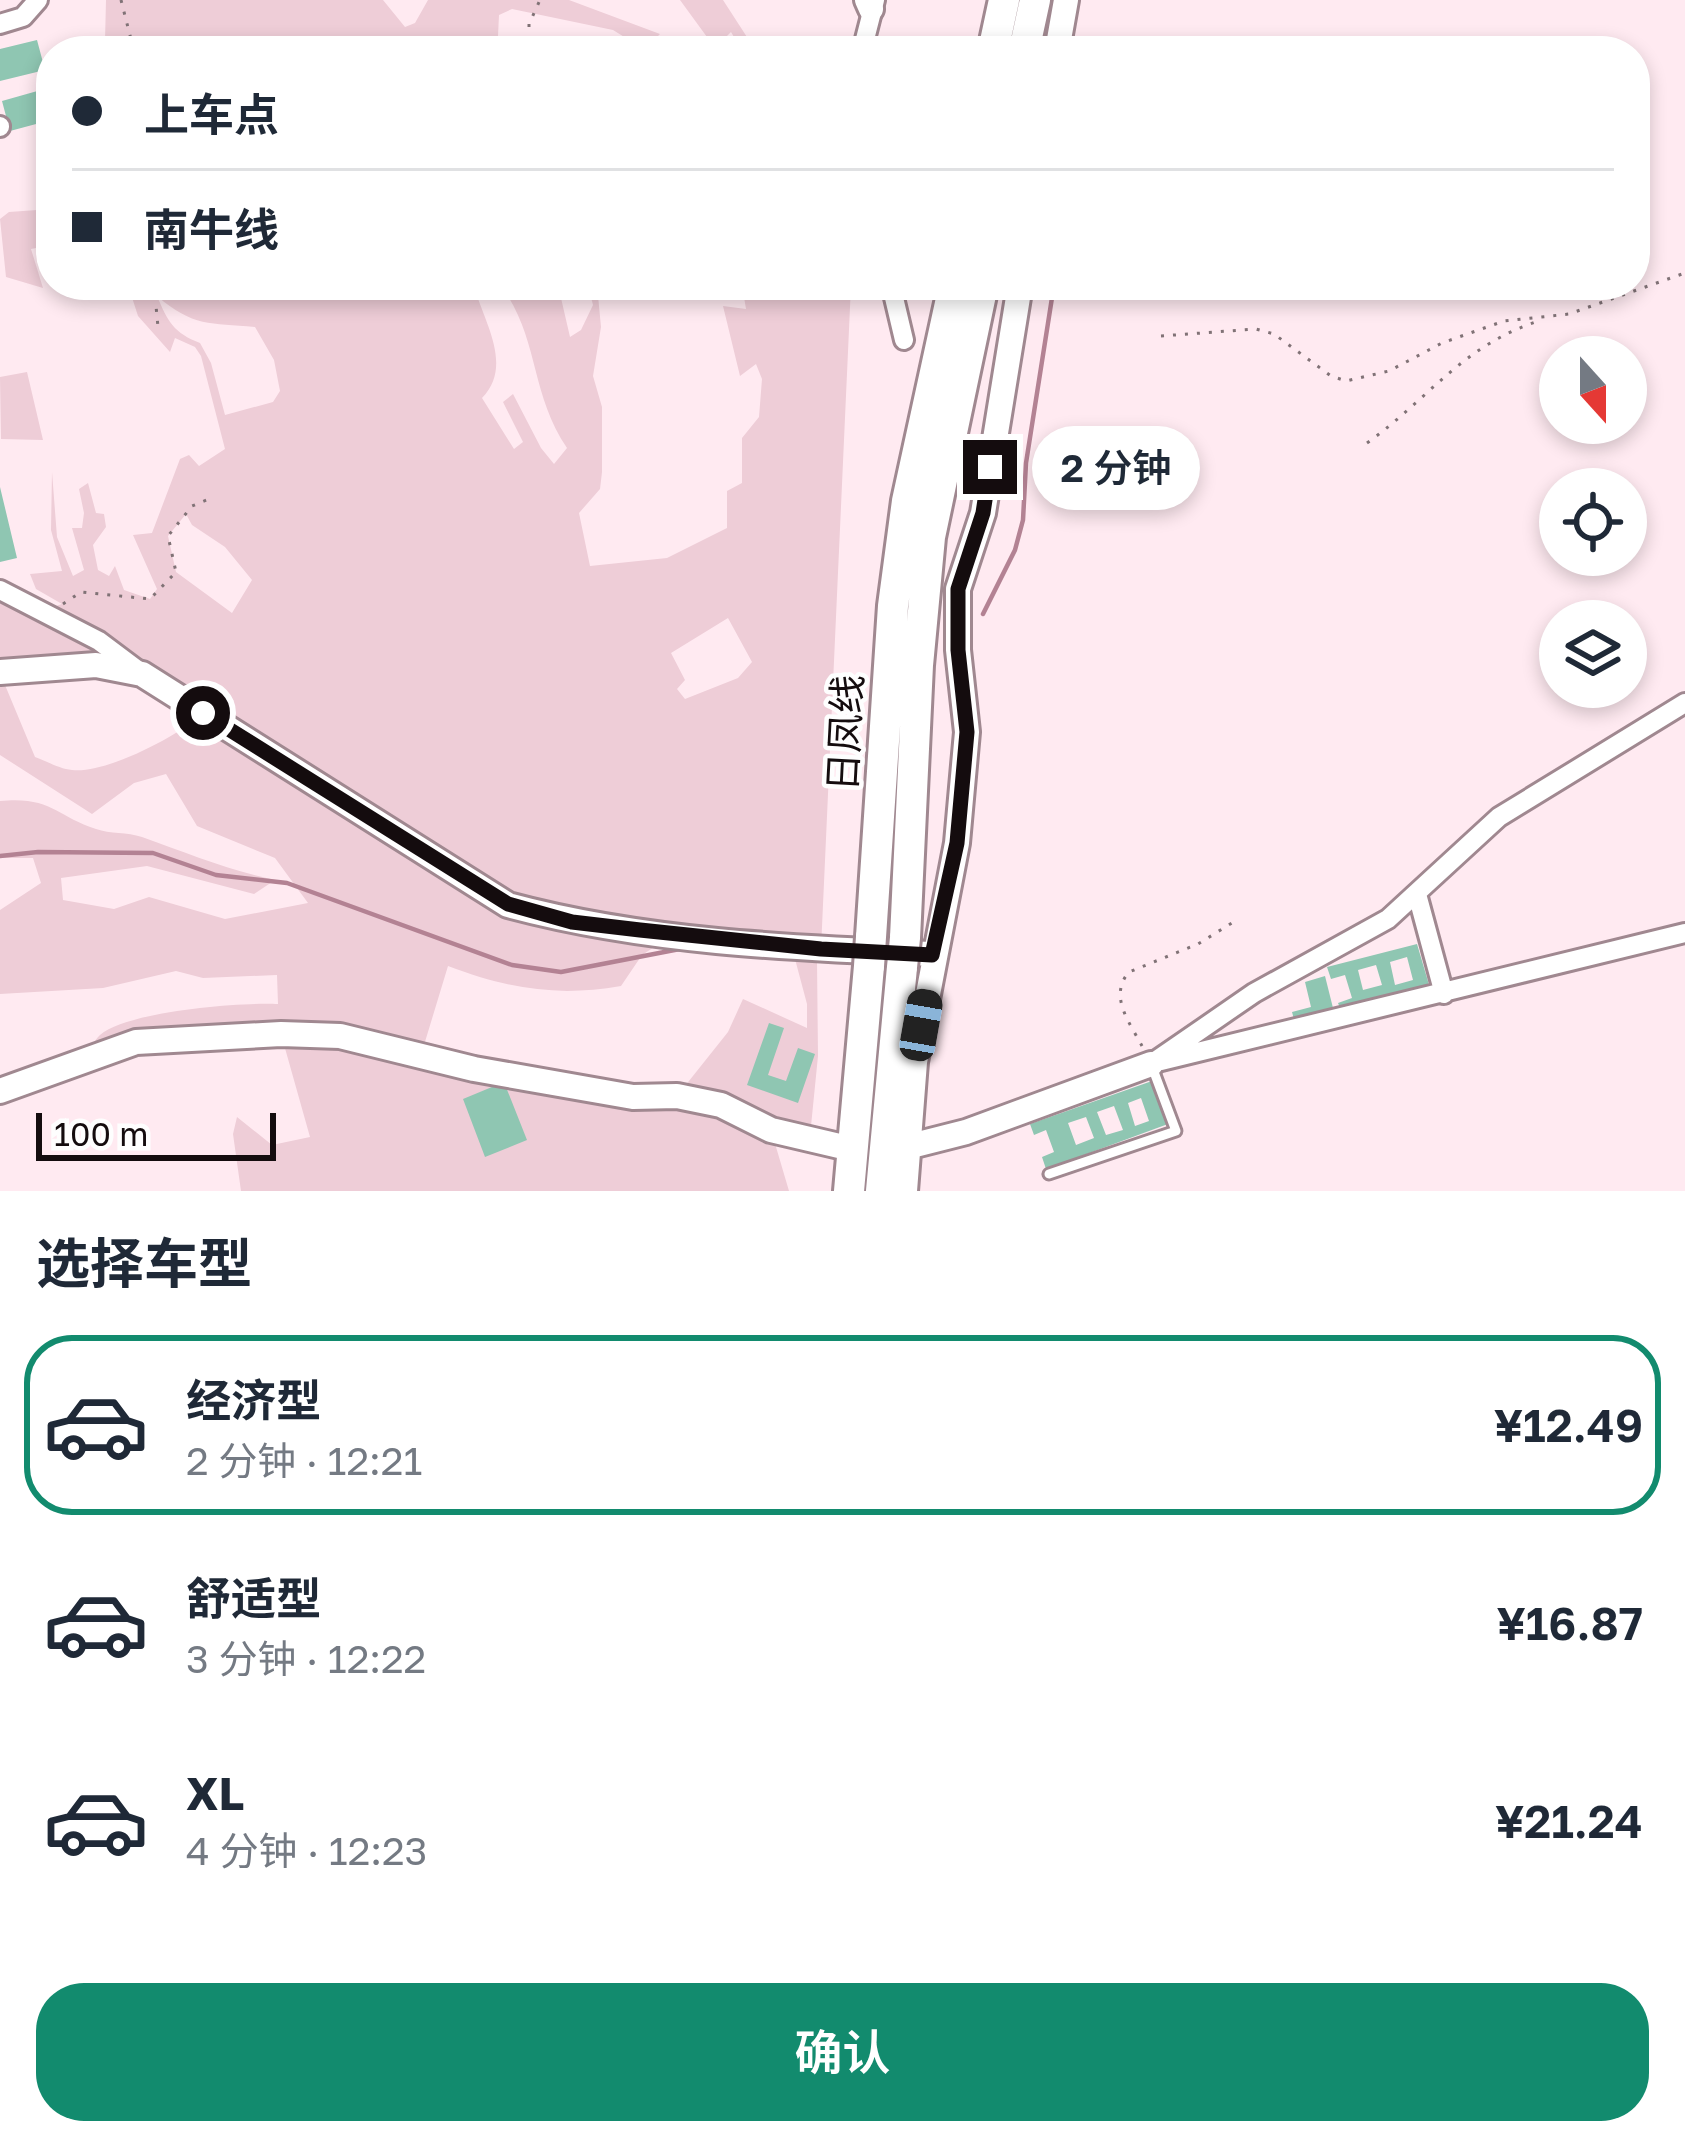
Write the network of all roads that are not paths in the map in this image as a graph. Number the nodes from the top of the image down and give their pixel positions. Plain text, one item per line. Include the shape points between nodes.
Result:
1 (38, 0) edge
2 (1004, 0) edge
3 (1035, 0) edge
4 (1066, 0) edge
5 (871, 3) edge
6 (0, 23) edge
7 (865, 36) edge
8 (996, 36) edge
9 (1027, 36) edge
10 (1060, 36) edge
11 (895, 300) edge
12 (951, 300) edge
13 (980, 300) edge
14 (1018, 300) edge
15 (904, 340) dead end
16 (0, 590) edge
17 (0, 672) edge
18 (142, 674) junction
19 (1685, 703) edge
20 (1417, 894) junction
21 (1685, 933) edge
22 (932, 955) junction
23 (1444, 994) junction
24 (1151, 1064) junction
25 (0, 1091) edge
26 (853, 1149) junction
27 (896, 1149) junction
28 (1049, 1174) dead end
29 (849, 1191) edge
30 (881, 1191) edge
31 (905, 1191) edge

1 - 6 street via 23,17
2 - 8 highway
3 - 9 highway
4 - 10 street
5 - 7 street
11 - 15 street
12 - 26 highway, 日凤线 via 893,606
13 - 27 highway, 日凤线 via 930,537
14 - 22 street via 983,513 958,589 967,732 957,843
16 - 18 street via 99,641
17 - 18 street via 96,665
18 - 22 street via 508,904 613,927
19 - 20 street via 1498,817
20 - 23 street
20 - 24 street via 1388,920 1254,993
21 - 23 street
22 - 27 street
23 - 24 street
24 - 27 street
24 - 28 lane via 1176,1131
25 - 26 street via 136,1042 340,1036 474,1069 721,1105 771,1130
26 - 29 highway, 日凤线
27 - 30 highway, 日凤线
27 - 31 street

